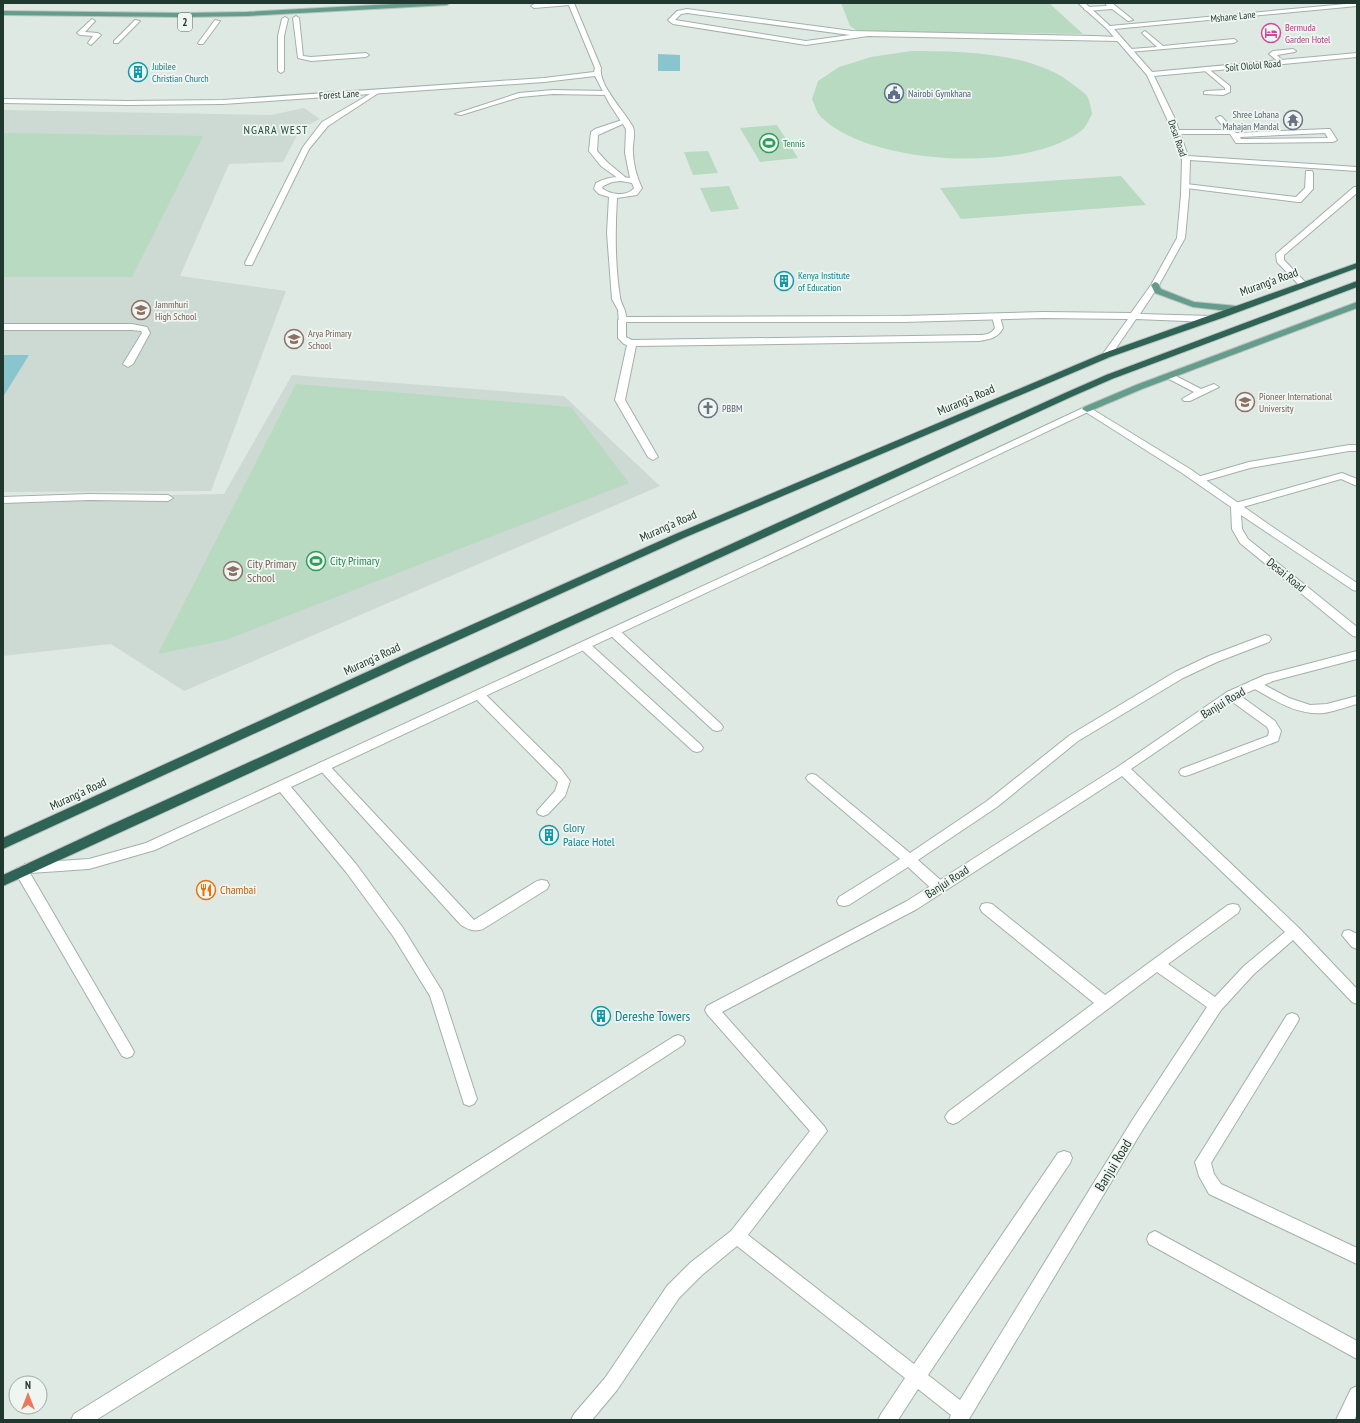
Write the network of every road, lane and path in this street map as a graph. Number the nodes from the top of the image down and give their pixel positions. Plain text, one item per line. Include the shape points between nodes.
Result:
1 (350, 3) edge
2 (447, 3) edge
3 (570, 3) edge
4 (1081, 3) edge
5 (1357, 4) edge
6 (1111, 5) edge
7 (534, 6) dead end
8 (3, 7) edge
9 (367, 8) junction
10 (1087, 9) junction
11 (3, 12) edge
12 (285, 18) junction
13 (296, 18) junction
14 (3, 19) edge
15 (1130, 20) dead end
16 (92, 21) junction
17 (217, 21) junction
18 (137, 22) junction
19 (1109, 28) junction
20 (1144, 33) dead end
21 (868, 34) junction
22 (1119, 39) junction
23 (1234, 41) dead end
24 (116, 42) dead end
25 (91, 43) dead end
26 (201, 43) dead end
27 (1162, 48) junction
28 (1131, 51) junction
29 (1293, 51) dead end
30 (366, 55) dead end
31 (1357, 55) edge
32 (1281, 62) junction
33 (1206, 69) junction
34 (281, 72) dead end
35 (597, 74) junction
36 (1150, 74) junction
37 (377, 92) junction
38 (606, 93) junction
39 (1206, 93) dead end
40 (3, 101) edge
41 (459, 114) dead end
42 (1220, 118) dead end
43 (625, 121) junction
44 (1176, 132) junction
45 (1233, 134) junction
46 (1185, 158) junction
47 (1357, 169) edge
48 (1309, 173) dead end
49 (622, 179) junction
50 (635, 182) junction
51 (1186, 186) junction
52 (1357, 189) edge
53 (613, 195) junction
54 (249, 263) dead end
55 (1357, 264) edge
56 (1303, 284) junction
57 (1357, 284) edge
58 (1155, 285) junction
59 (1357, 305) edge
60 (1237, 309) junction
61 (1134, 316) junction
62 (996, 317) junction
63 (1211, 319) junction
64 (622, 320) junction
65 (3, 327) edge
66 (632, 343) junction
67 (1107, 355) junction
68 (128, 364) dead end
69 (1170, 376) junction
70 (1214, 387) dead end
71 (1201, 392) junction
72 (1187, 399) dead end
73 (1088, 409) junction
74 (1357, 448) edge
75 (653, 457) dead end
76 (1198, 480) junction
77 (1357, 483) edge
78 (168, 498) dead end
79 (3, 500) edge
80 (1236, 506) junction
81 (1357, 588) edge
82 (614, 632) junction
83 (1357, 633) edge
84 (1265, 639) dead end
85 (585, 646) junction
86 (1357, 655) edge
87 (1255, 684) junction
88 (479, 695) junction
89 (1231, 695) junction
90 (1357, 700) edge
91 (717, 727) dead end
92 (697, 748) dead end
93 (323, 766) junction
94 (1123, 769) junction
95 (1185, 772) dead end
96 (812, 778) dead end
97 (282, 785) junction
98 (543, 812) dead end
99 (3, 844) edge
100 (909, 860) junction
101 (26, 870) junction
102 (3, 881) edge
103 (542, 885) dead end
104 (939, 887) junction
105 (844, 901) dead end
106 (987, 908) dead end
107 (1233, 909) dead end
108 (1294, 932) junction
109 (1157, 964) junction
110 (1357, 998) edge
111 (1104, 1003) junction
112 (1216, 1006) junction
113 (1292, 1019) dead end
114 (678, 1041) dead end
115 (127, 1052) dead end
116 (470, 1099) dead end
117 (953, 1117) dead end
118 (1064, 1158) dead end
119 (736, 1236) junction
120 (1155, 1239) dead end
121 (1357, 1256) edge
122 (1357, 1350) edge
123 (915, 1377) junction
124 (1357, 1395) edge
125 (960, 1417) edge
126 (80, 1420) edge
127 (580, 1420) edge
128 (887, 1420) edge
129 (1345, 1420) edge

1 - 8 main road via 184,9
2 - 9 main road
3 - 7 street
3 - 35 street via 598,68
4 - 10 street, Desai Road
5 - 19 street, Mshane Lane
6 - 10 street
6 - 15 street
9 - 11 main road via 182,15
9 - 13 main road, 2 via 340,14
10 - 19 street, Desai Road
12 - 13 main road, 2
12 - 17 main road, 2
12 - 34 street via 281,36
13 - 30 street via 300,57 311,59
14 - 16 main road, 2
16 - 18 main road, 2
16 - 25 street via 80,33 98,35
17 - 18 main road, 2
17 - 26 street
18 - 24 street
19 - 22 street, Desai Road
20 - 27 street
21 - 21 street via 806,43 670,20 679,12 687,11
21 - 22 street
22 - 28 street, Desai Road
23 - 27 street
27 - 28 street
28 - 36 street, Desai Road
29 - 32 street via 1272,54
31 - 32 street, Soit Ololol Road
32 - 33 street, Soit Ololol Road
33 - 36 street, Soit Ololol Road
33 - 39 street via 1228,87 1228,91 1223,93
35 - 37 street, Forest Lane
35 - 38 street
36 - 44 street, Desai Road
37 - 40 street, Forest Lane via 200,103
37 - 54 street via 324,124 306,149
38 - 41 street via 519,94
38 - 43 street
42 - 45 street
43 - 49 street via 598,131 594,134 593,140 593,151
43 - 50 street via 630,129 629,153
44 - 45 street
44 - 46 street, Desai Road
45 - 45 street via 1239,141 1333,140 1327,131
46 - 47 street
46 - 51 street, Desai Road
48 - 51 street via 1309,189 1298,200
49 - 50 street
49 - 53 street via 599,185 598,189 601,192
50 - 53 street via 638,188 634,193
51 - 58 street, Desai Road via 1181,238
52 - 56 street via 1280,254 1280,260
53 - 64 street via 611,216 616,299 622,310
55 - 56 highway, Murang'a Road
56 - 60 highway, Murang'a Road
57 - 101 highway via 1068,395
58 - 60 main road via 1158,291 1192,304
58 - 61 street, Desai Road
59 - 69 main road
60 - 63 highway, Murang'a Road
61 - 62 street
61 - 63 street
61 - 67 street, Desai Road
62 - 64 street
62 - 66 street via 999,328 996,334 979,338
63 - 67 highway, Murang'a Road
64 - 66 street via 622,338
65 - 68 street via 144,329 146,333
66 - 75 street via 620,400
67 - 99 highway, Murang'a Road via 682,535
69 - 71 street
69 - 73 main road
70 - 71 street
71 - 72 street
73 - 76 street
73 - 82 street
74 - 76 street via 1249,465
76 - 80 street
77 - 80 street via 1342,476
78 - 79 street
80 - 81 street
80 - 83 street, Desai Road via 1236,528 1244,541
82 - 85 street
82 - 91 street
84 - 100 street via 1179,674 1074,738 992,804
85 - 88 street
85 - 92 street
86 - 87 street, Banjui Road via 1299,669
87 - 89 street, Banjui Road
87 - 90 street via 1296,705 1308,708 1318,709
88 - 93 street
88 - 98 street via 564,781 561,793
89 - 94 street, Banjui Road
89 - 95 street via 1271,724 1275,731 1274,738
93 - 97 street
93 - 103 street via 472,925 478,925
94 - 104 street, Banjui Road
94 - 108 street
96 - 100 street
97 - 101 street via 150,847 89,864
97 - 116 street via 351,868 398,932 438,995
100 - 104 street
100 - 105 street
101 - 102 highway
101 - 115 street
104 - 119 street, Banjui Road via 912,905 712,1010 819,1131
106 - 111 street
107 - 109 street
108 - 110 street
108 - 112 street, Banjui Road via 1249,970
109 - 111 street
109 - 112 street
111 - 117 street
112 - 125 street, Banjui Road via 1138,1124
113 - 121 street via 1203,1162 1207,1176 1215,1189
114 - 126 street via 304,1281
118 - 123 street
119 - 123 street
119 - 127 street via 673,1292 611,1384
120 - 122 street
123 - 125 street
123 - 128 street
124 - 129 street

